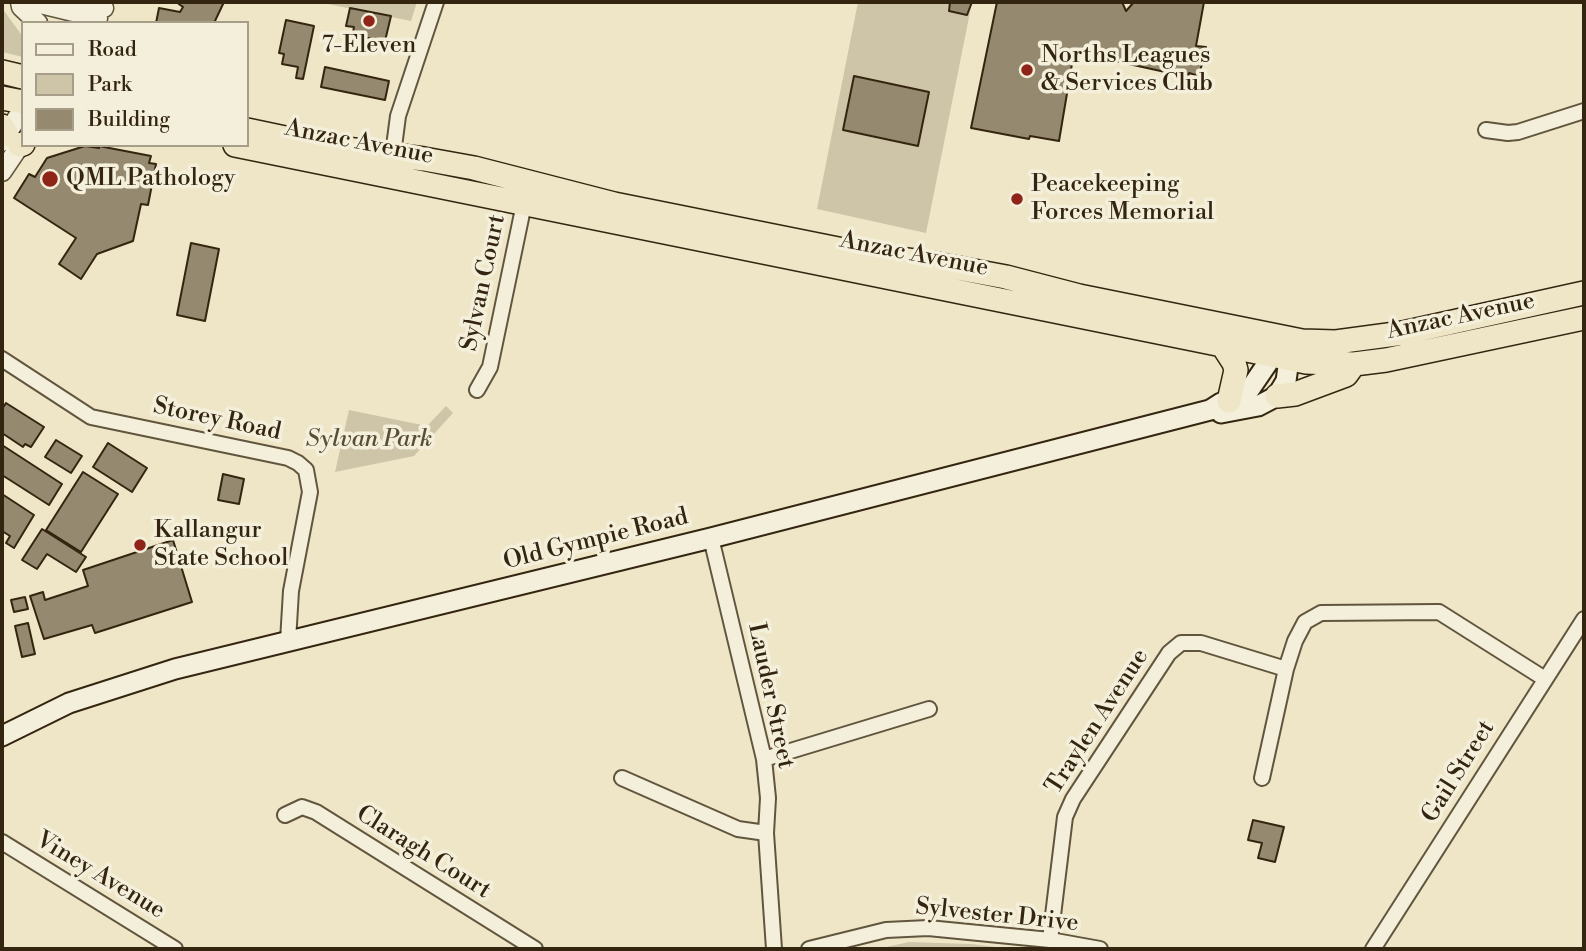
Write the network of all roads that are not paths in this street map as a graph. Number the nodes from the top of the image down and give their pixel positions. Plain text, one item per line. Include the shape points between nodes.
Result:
1 (20, 2) edge
2 (32, 2) edge
3 (436, 2) edge
4 (91, 10) edge
5 (36, 21) edge
6 (2, 72) edge
7 (21, 77) edge
8 (2, 98) edge
9 (21, 102) edge
10 (1584, 111) edge
11 (21, 114) edge
12 (248, 130) edge
13 (1486, 130) dead end
14 (13, 139) edge
15 (248, 147) edge
16 (392, 166) junction
17 (2, 172) edge
18 (526, 192) junction
19 (934, 275) junction
20 (1584, 293) edge
21 (1584, 318) edge
22 (1223, 346) junction
23 (1282, 348) junction
24 (2, 359) edge
25 (1354, 364) junction
26 (477, 390) dead end
27 (1277, 396) junction
28 (1219, 406) junction
29 (711, 538) junction
30 (1584, 618) edge
31 (288, 641) junction
32 (1286, 669) junction
33 (1545, 678) junction
34 (929, 709) dead end
35 (2, 736) edge
36 (764, 759) junction
37 (622, 778) dead end
38 (1262, 778) dead end
39 (285, 815) dead end
40 (766, 833) junction
41 (2, 842) edge
42 (1049, 940) junction
43 (175, 949) edge
44 (535, 949) edge
45 (774, 949) edge
46 (809, 949) edge
47 (1100, 949) edge
48 (1373, 949) edge

1 - 5 street
2 - 4 street
3 - 16 street via 398,116
6 - 7 highway
8 - 9 highway
10 - 13 street via 1518,132
11 - 14 street
12 - 16 highway, Anzac Avenue
14 - 17 street
15 - 16 highway, Anzac Avenue
16 - 18 highway, Anzac Avenue
18 - 19 highway, Anzac Avenue
18 - 26 street, Sylvan Court via 490,367
19 - 22 highway, Anzac Avenue
19 - 23 highway, Anzac Avenue
20 - 23 highway, Anzac Avenue via 1365,340
21 - 25 highway, Anzac Avenue
22 - 23 highway, Anzac Avenue
22 - 28 highway via 1236,370
23 - 25 highway, Anzac Avenue via 1306,362
23 - 27 main road via 1286,381
23 - 28 main road, Old Gympie Road via 1250,389
24 - 31 street, Storey Road via 91,416 288,458 306,470 310,492 291,590
25 - 27 highway via 1346,375
27 - 28 main road, Old Gympie Road via 1224,414
28 - 29 main road, Old Gympie Road
29 - 31 main road, Old Gympie Road
29 - 36 street, Lauder Street
30 - 33 street, Gail Street
31 - 35 main road, Old Gympie Road via 88,695
32 - 33 street via 1305,622 1321,613 1416,611 1439,612
32 - 38 street
32 - 42 street, Traylen Avenue via 1201,642 1181,643 1170,653 1065,817
33 - 48 street, Gail Street
34 - 36 street
36 - 40 street, Lauder Street
37 - 40 street via 738,830
39 - 44 street, Claragh Court via 302,807 316,812
40 - 45 street, Lauder Street
41 - 43 street, Viney Avenue
42 - 46 street, Sylvester Drive via 928,928 886,930
42 - 47 street, Sylvester Drive

